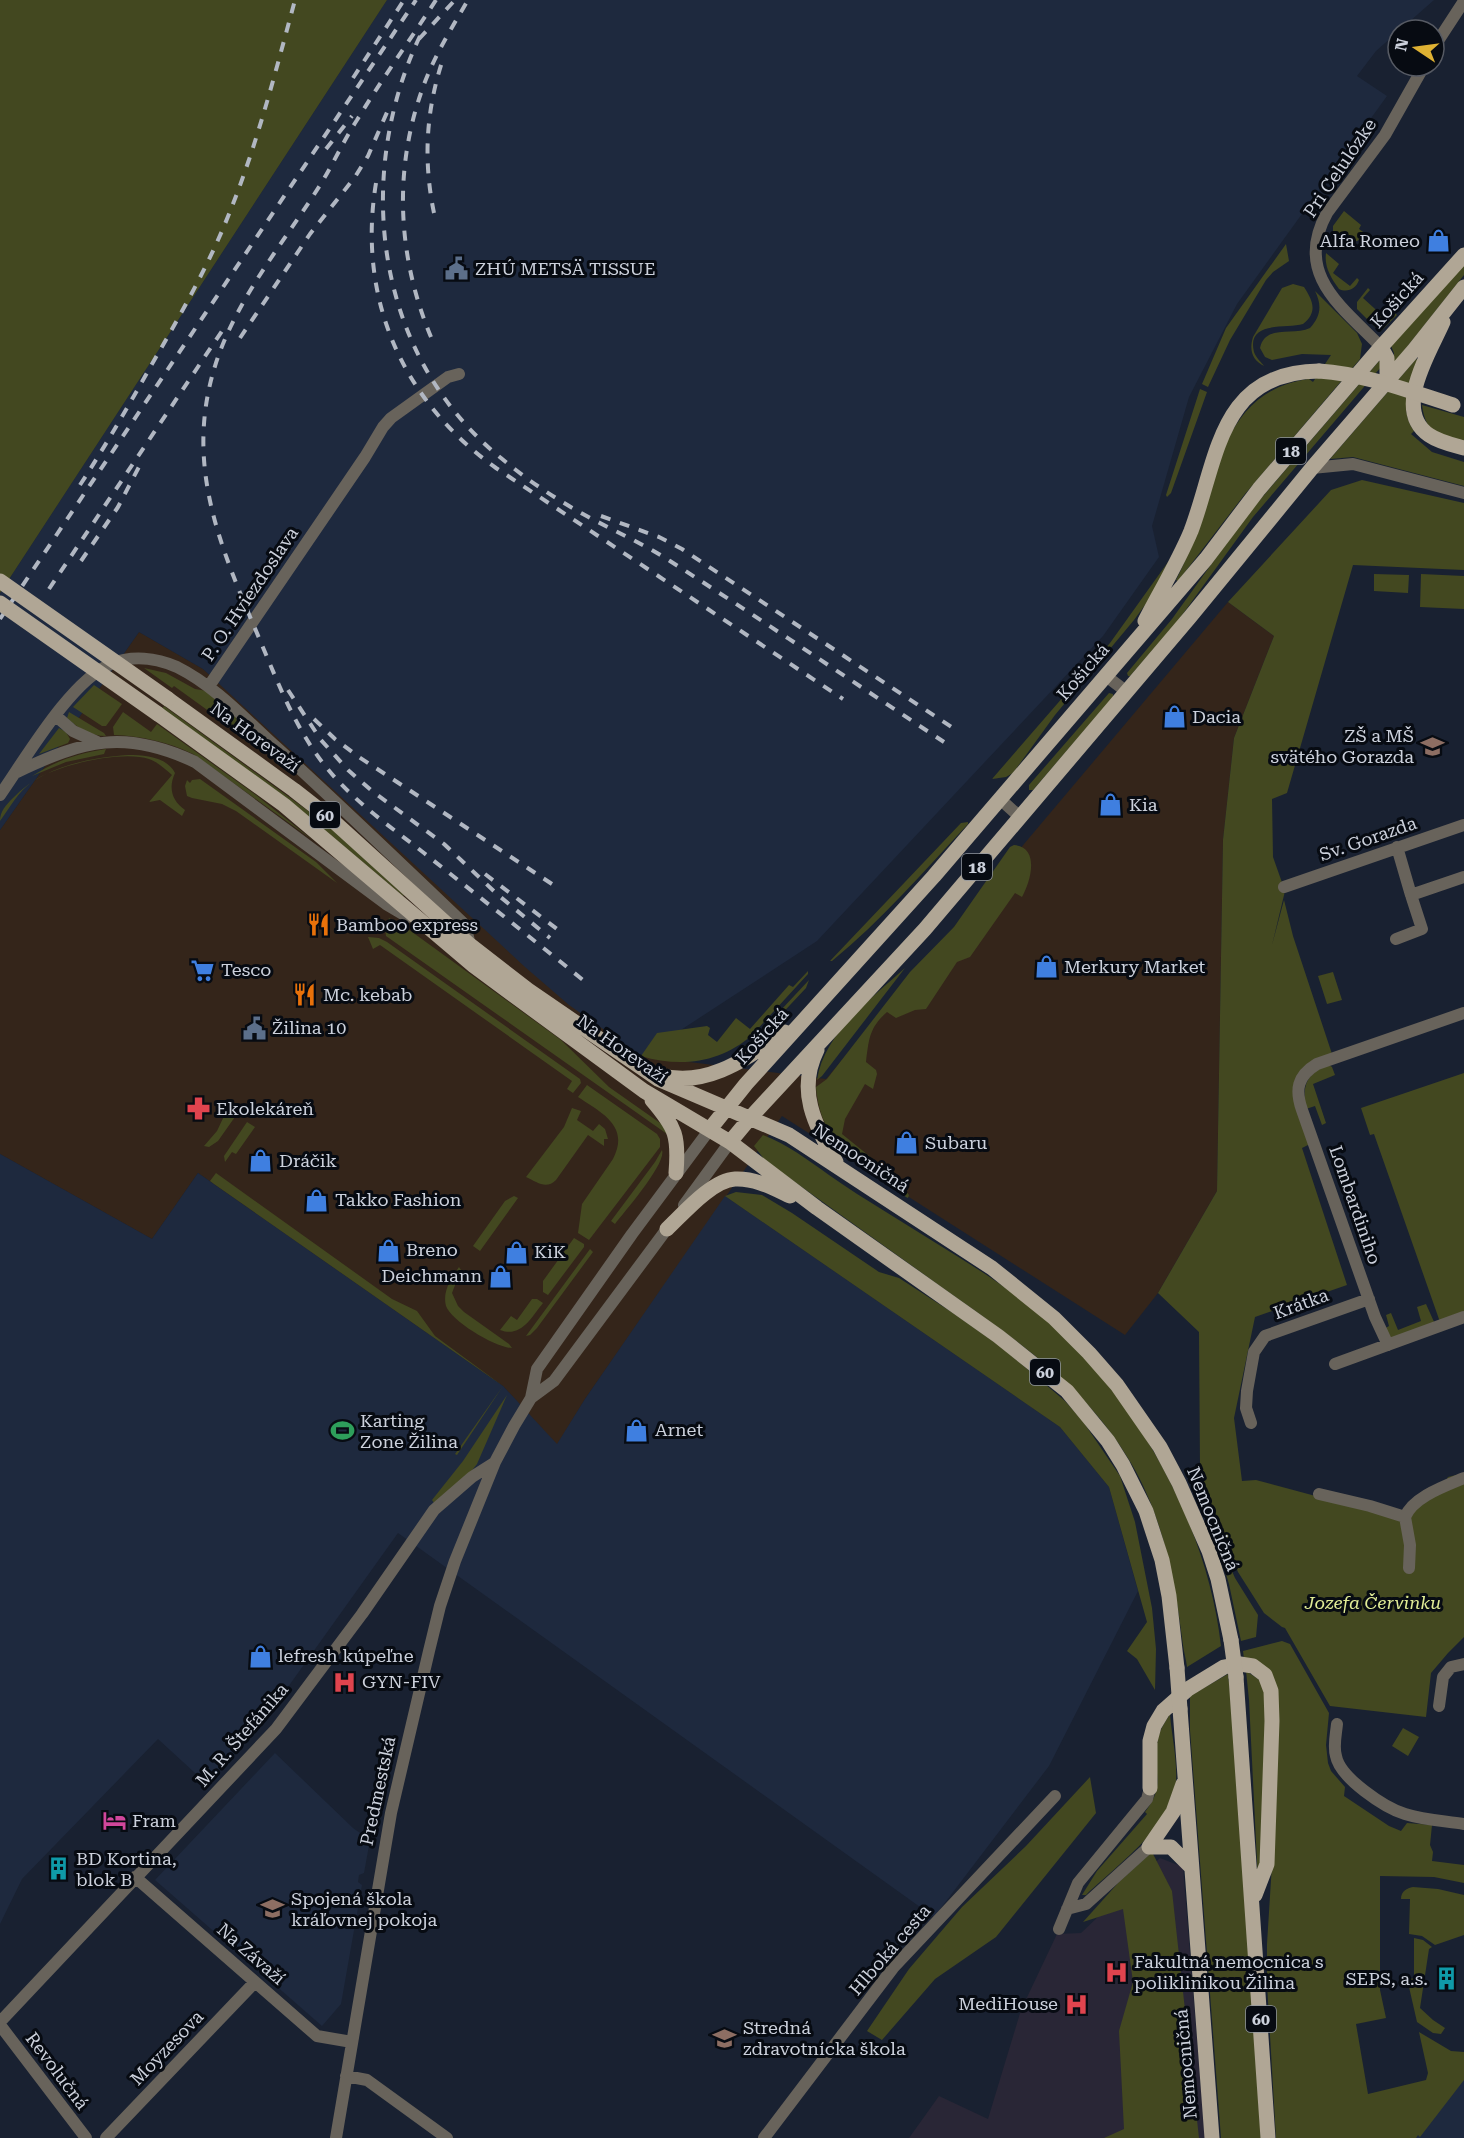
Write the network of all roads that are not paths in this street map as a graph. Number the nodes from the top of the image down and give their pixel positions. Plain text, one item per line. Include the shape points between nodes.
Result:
1 (1464, 1) edge
2 (1446, 29) edge
3 (1417, 78) edge
4 (1464, 255) edge
5 (1464, 287) edge
6 (1452, 302) junction
7 (1381, 347) junction
8 (459, 374) dead end
9 (1387, 381) junction
10 (1459, 407) edge
11 (1464, 448) edge
12 (1312, 468) junction
13 (1464, 493) edge
14 (0, 581) edge
15 (0, 603) edge
16 (1131, 646) junction
17 (1106, 676) junction
18 (209, 686) junction
19 (1127, 692) junction
20 (56, 716) junction
21 (98, 742) junction
22 (16, 772) junction
23 (0, 795) edge
24 (1000, 800) junction
25 (1020, 817) junction
26 (1464, 825) edge
27 (1397, 847) junction
28 (1464, 877) edge
29 (1284, 887) dead end
30 (1412, 895) junction
31 (430, 928) junction
32 (1396, 939) dead end
33 (470, 945) junction
34 (1464, 1013) edge
35 (806, 1017) junction
36 (822, 1039) junction
37 (642, 1070) junction
38 (644, 1091) junction
39 (726, 1109) junction
40 (750, 1118) junction
41 (710, 1129) junction
42 (730, 1142) junction
43 (837, 1165) junction
44 (676, 1173) junction
45 (817, 1208) junction
46 (667, 1229) junction
47 (1369, 1299) junction
48 (1464, 1317) edge
49 (1388, 1346) junction
50 (1335, 1364) dead end
51 (531, 1398) junction
52 (1251, 1423) dead end
53 (495, 1462) junction
54 (1464, 1478) edge
55 (1319, 1494) dead end
56 (1405, 1517) junction
57 (1409, 1568) dead end
58 (1464, 1664) edge
59 (1439, 1706) dead end
60 (1337, 1724) dead end
61 (1185, 1778) junction
62 (1150, 1788) joint
63 (1055, 1796) dead end
64 (1464, 1824) edge
65 (1149, 1846) junction
66 (1191, 1867) junction
67 (135, 1877) junction
68 (1252, 1901) junction
69 (1067, 1909) junction
70 (1059, 1929) dead end
71 (255, 1982) junction
72 (0, 2024) edge
73 (352, 2042) junction
74 (346, 2076) junction
75 (86, 2138) edge
76 (106, 2138) edge
77 (336, 2138) edge
78 (447, 2138) edge
79 (764, 2138) edge
80 (1212, 2138) edge
81 (1268, 2138) edge

1 - 2 street
3 - 7 street, Pri Celulózke via 1385,135 1327,213 1314,245 1324,285
4 - 7 main road, Košická / 18
5 - 6 main road, 18
6 - 9 main road, 18
6 - 11 main road via 1419,376 1413,409 1429,435
7 - 9 main road via 1387,358
7 - 16 main road, Košická / 18
8 - 18 street, P. O. Hviezdoslava via 448,377 383,427
9 - 12 main road, 18
10 - 16 main road, bridge via 1367,379 1319,371 1292,374 1247,398 1228,422 1190,532
12 - 13 street via 1353,464
12 - 19 main road, 18
14 - 33 main road, Na Horevaží / 60, bridge via 332,819
15 - 31 main road, Na Horevaží / 60, bridge via 284,805
16 - 17 main road, Košická / 18
17 - 19 street
17 - 24 main road, Košická / 18
18 - 20 street, P. O. Hviezdoslava via 162,662 125,659 88,678
18 - 33 street, Na Horevaží via 465,925
19 - 25 main road, 18
20 - 21 street via 73,731
20 - 22 street, P. O. Hviezdoslava
21 - 22 street, Na Horevaží via 62,751
21 - 31 street, Na Horevaží via 139,744 171,751 195,762 386,904
22 - 23 street, P. O. Hviezdoslava
24 - 25 street
24 - 35 main road, Košická / 18
25 - 36 main road, 18 via 925,929
26 - 27 street, Sv. Gorazda
27 - 29 street, Sv. Gorazda
27 - 30 street
28 - 30 street
30 - 32 street via 1422,930
31 - 38 main road, Na Horevaží / 60 via 492,980
33 - 37 main road, Na Horevaží / 60
34 - 47 street, Lombardiniho via 1317,1064 1303,1076 1298,1096
35 - 37 main road, Na Horevaží via 739,1064 720,1071 686,1078
35 - 39 main road, Košická / 18
36 - 40 main road, 18
36 - 43 main road via 810,1073 808,1099 813,1120
37 - 39 main road, Na Horevaží / 60
38 - 41 main road, Na Horevaží / 60
38 - 44 main road via 672,1126 677,1144
39 - 40 main road, 60
39 - 41 main road, 18
40 - 42 main road, 18
40 - 43 main road, Nemocničná / 60 via 789,1135
41 - 42 main road, 60
41 - 44 street
42 - 45 main road, Nemocničná / 60
42 - 46 street
43 - 68 main road, Nemocničná / 60, bridge via 1025,1293 1117,1384 1160,1447 1195,1516 1218,1579 1231,1640
44 - 51 street via 537,1369
45 - 46 main road via 761,1183 730,1180 712,1188
45 - 61 main road, Nemocničná / 60, bridge via 1032,1361 1089,1415 1123,1465 1146,1511 1162,1560 1177,1668
46 - 51 street via 554,1381
47 - 49 street, Lombardiniho
47 - 52 street, Krátka via 1265,1336 1259,1342 1247,1392 1246,1408
48 - 49 street
49 - 50 street
51 - 53 street
53 - 67 street, M. R. Štefánika via 434,1510 280,1724
53 - 73 street, Predmestská via 440,1606 426,1661 391,1813
54 - 56 street via 1436,1489 1408,1510
55 - 56 street
56 - 57 street
58 - 59 street via 1450,1667 1443,1677
60 - 64 street via 1339,1766 1360,1786 1404,1814
61 - 65 main road via 1173,1812
61 - 66 main road, Nemocničná / 60
62 - 68 main road via 1150,1741 1163,1711 1188,1689 1224,1667 1252,1666 1265,1675 1271,1691 1272,1721 1267,1864
62 - 69 street via 1147,1799 1078,1883
63 - 79 street, Hlboká cesta via 894,1968
65 - 66 main road via 1172,1847
65 - 69 street via 1086,1904
66 - 80 main road, Nemocničná / 60
67 - 71 street, Na Závaží
67 - 72 street, M. R. Štefánika
68 - 81 main road, Nemocničná / 60
69 - 70 street
71 - 73 street, Na Závaží via 317,2036
71 - 76 street, Moyzesova
72 - 75 street, Revolučná
73 - 74 street, Predmestská
74 - 77 street, Predmestská
74 - 78 street via 367,2080

